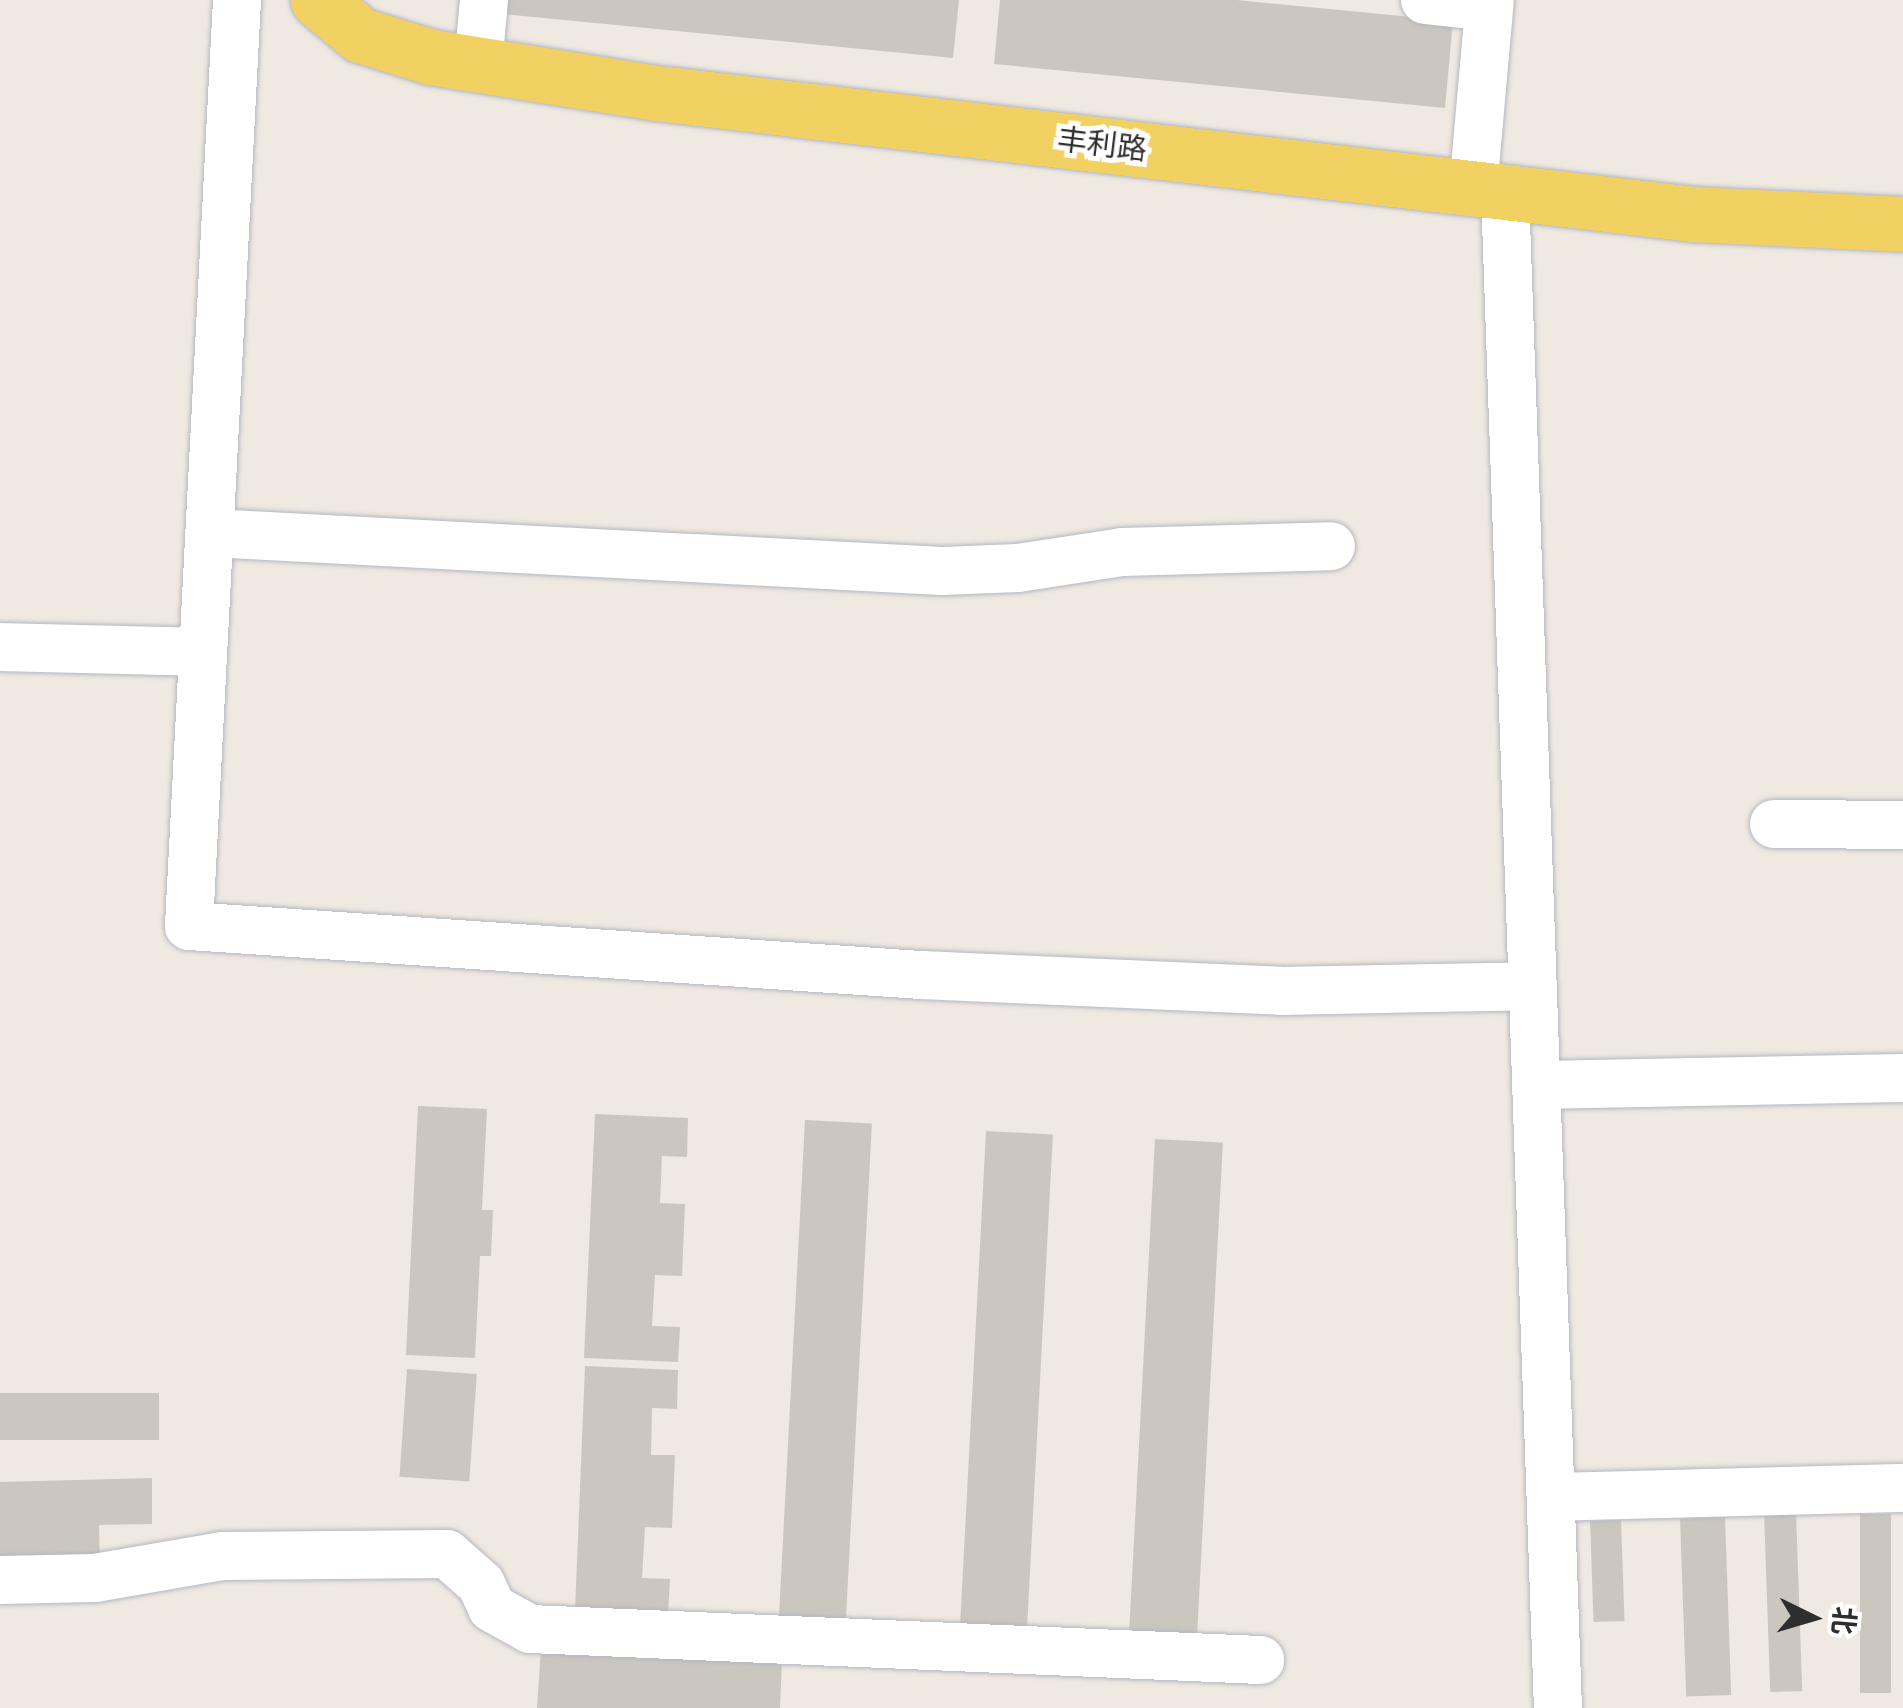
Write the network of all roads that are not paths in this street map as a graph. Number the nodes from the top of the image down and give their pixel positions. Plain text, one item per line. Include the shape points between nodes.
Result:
1 (237, 0) edge
2 (318, 0) edge
3 (484, 0) edge
4 (1425, 0) edge
5 (1489, 3) edge
6 (478, 66) junction
7 (1489, 190) junction
8 (1903, 224) edge
9 (210, 532) junction
10 (1330, 546) dead end
11 (0, 647) edge
12 (203, 652) junction
13 (1774, 824) dead end
14 (1903, 825) edge
15 (1532, 986) junction
16 (1903, 1078) edge
17 (1536, 1085) junction
18 (1903, 1488) edge
19 (1551, 1497) junction
20 (0, 1580) edge
21 (1260, 1660) dead end
22 (1558, 1708) edge

1 - 9 street
2 - 6 main road, 丰利路 via 360,35
3 - 6 street
4 - 5 street
5 - 7 street
6 - 7 main road, 丰利路 via 656,93
7 - 8 main road, 丰利路 via 1694,214
7 - 15 street
9 - 10 street via 942,571 1122,552
9 - 12 street
11 - 12 street
12 - 15 street via 189,926 959,977 1281,991
13 - 14 street
15 - 17 street
16 - 17 street
17 - 19 street
18 - 19 street
19 - 22 street
20 - 21 street via 95,1578 223,1556 447,1554 481,1584 492,1608 530,1629

